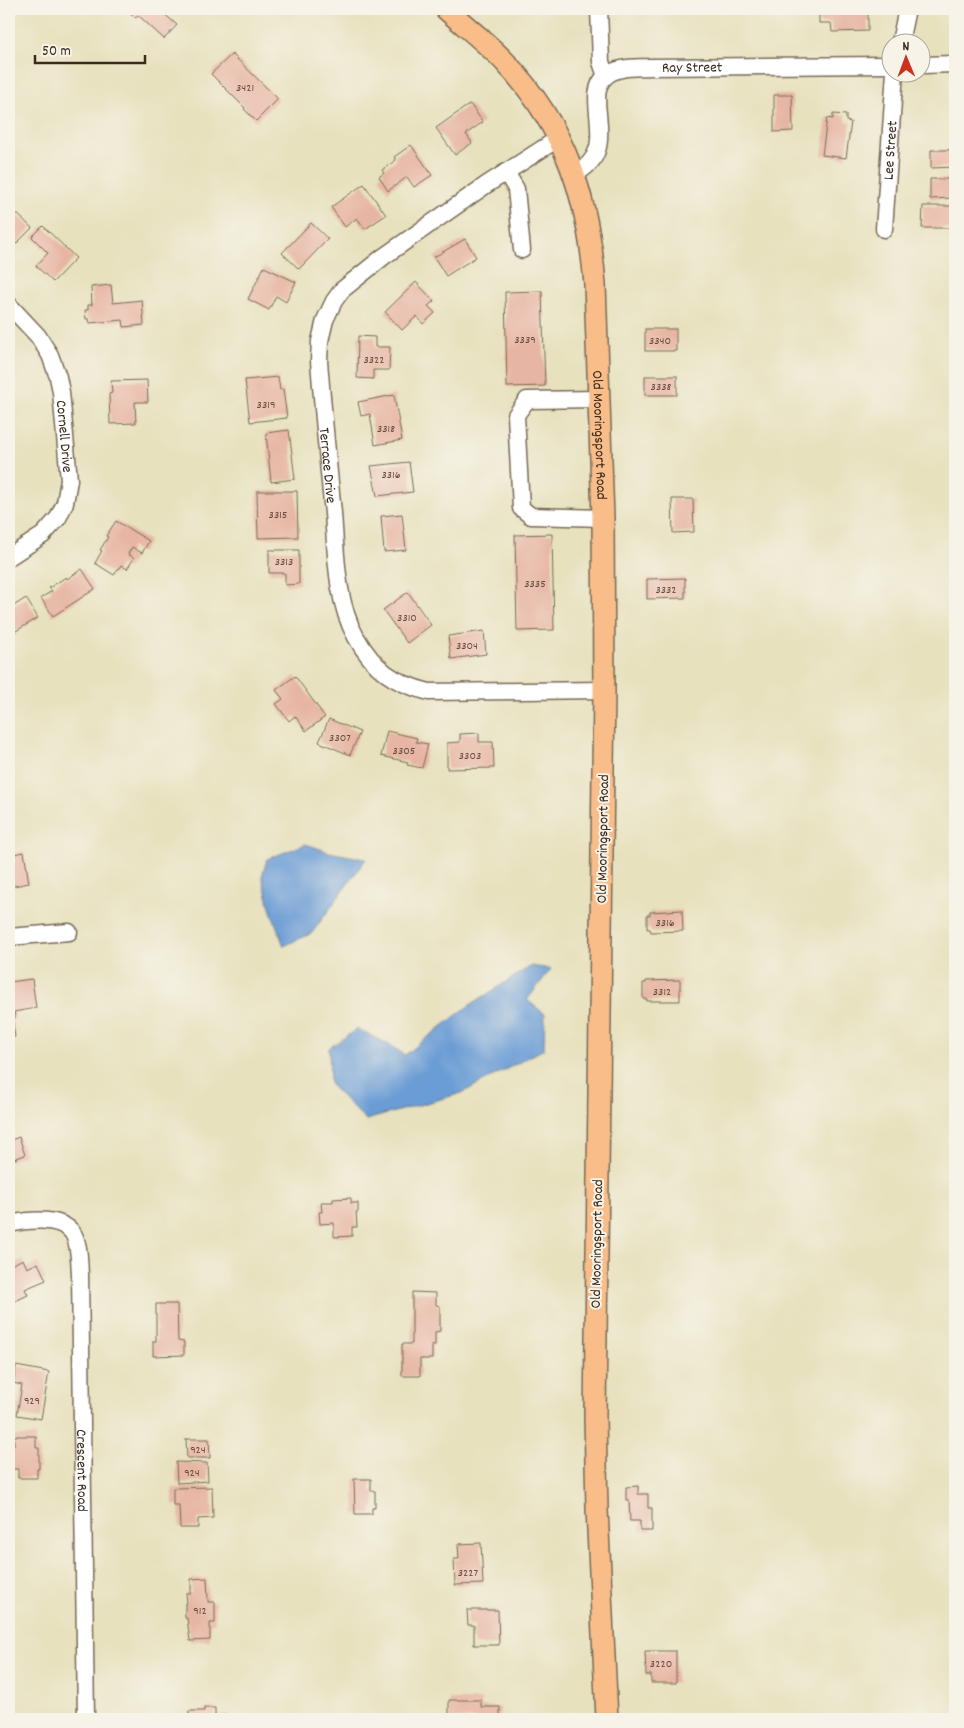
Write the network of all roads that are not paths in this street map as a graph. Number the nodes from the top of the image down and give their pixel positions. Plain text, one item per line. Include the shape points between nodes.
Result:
1 (446, 9) edge
2 (599, 9) edge
3 (908, 9) edge
4 (902, 32) edge
5 (932, 64) edge
6 (955, 64) edge
7 (882, 65) edge
8 (606, 76) junction
9 (894, 82) edge
10 (559, 138) junction
11 (506, 172) junction
12 (574, 174) junction
13 (884, 229) dead end
14 (522, 250) dead end
15 (9, 305) edge
16 (600, 399) junction
17 (603, 518) junction
18 (9, 557) edge
19 (604, 690) junction
20 (68, 932) dead end
21 (9, 937) edge
22 (9, 1224) edge
23 (86, 1719) edge
24 (607, 1719) edge

1 - 10 main road, Old Mooringsport Road via 520,79
2 - 8 street via 601,62
3 - 4 street
5 - 6 street
7 - 8 street, Ray Street via 631,68
8 - 12 street via 598,92 598,146 595,156 591,163
9 - 13 street, Lee Street
10 - 11 street, Terrace Drive
10 - 12 main road, Old Mooringsport Road
11 - 14 street via 516,189
11 - 19 street, Terrace Drive via 342,290 325,320 319,362 344,606 369,657 393,679 416,689 441,693
12 - 16 main road, Old Mooringsport Road via 592,246
15 - 18 street, Cornell Drive via 38,336 58,377 69,480 65,503 58,518 43,534
16 - 17 main road, Old Mooringsport Road
16 - 17 street via 527,400 516,415 521,508 531,516
17 - 19 main road, Old Mooringsport Road
19 - 24 main road, Old Mooringsport Road via 594,1417
20 - 21 street
22 - 23 street, Crescent Road via 35,1220 65,1227 76,1240 78,1250

